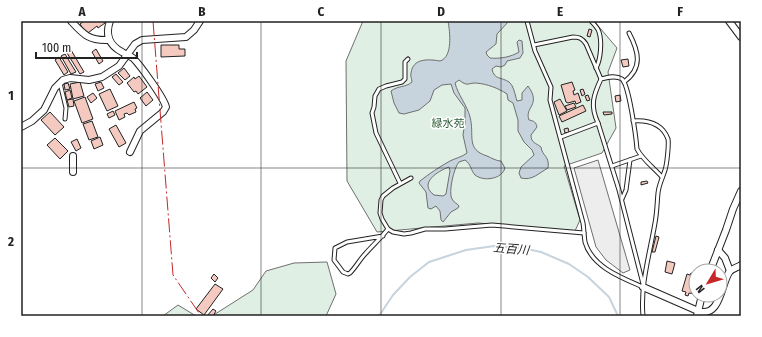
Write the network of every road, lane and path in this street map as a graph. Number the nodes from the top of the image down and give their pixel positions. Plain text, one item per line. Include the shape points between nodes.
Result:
1 (71, 21) edge
2 (110, 21) edge
3 (200, 21) edge
4 (527, 21) edge
5 (592, 21) edge
6 (729, 21) edge
7 (629, 33) dead end
8 (741, 36) edge
9 (109, 40) junction
10 (534, 45) junction
11 (127, 55) junction
12 (408, 59) dead end
13 (596, 68) junction
14 (601, 79) junction
15 (60, 82) junction
16 (624, 82) junction
17 (65, 119) dead end
18 (633, 121) junction
19 (598, 123) junction
20 (21, 127) edge
21 (561, 137) junction
22 (130, 152) dead end
23 (73, 156) dead end
24 (641, 156) junction
25 (630, 160) junction
26 (612, 166) junction
27 (73, 172) dead end
28 (662, 177) junction
29 (411, 178) dead end
30 (400, 183) junction
31 (741, 191) edge
32 (622, 199) junction
33 (388, 229) junction
34 (584, 233) junction
35 (383, 236) junction
36 (718, 250) junction
37 (713, 263) edge
38 (741, 265) edge
39 (730, 271) junction
40 (644, 287) junction
41 (700, 303) edge
42 (698, 314) edge
43 (643, 316) edge

1 - 9 street via 91,39
2 - 9 street
3 - 11 street via 186,37 142,40 135,44
4 - 10 lane
5 - 13 lane via 600,34 600,57
6 - 8 street
7 - 16 lane via 638,58 635,70
9 - 11 street
10 - 13 lane via 579,37 586,44
10 - 21 lane via 551,88 550,100
11 - 15 street via 119,66 102,77 89,80 65,78
11 - 22 street via 133,58 161,95 166,107 140,131
12 - 30 lane via 405,62 405,79 379,88 372,113 376,133
13 - 14 lane
14 - 16 lane via 616,77
14 - 19 lane via 592,107
15 - 17 lane via 66,108
15 - 20 street via 44,110
16 - 18 lane
18 - 24 lane via 637,149
18 - 28 lane via 651,122 661,129 668,140 666,169
19 - 21 lane
19 - 26 lane
21 - 34 lane
23 - 27 street
24 - 25 lane
24 - 28 lane
25 - 26 lane
25 - 32 lane via 626,190
26 - 32 lane
28 - 40 lane
29 - 30 lane
30 - 33 lane via 381,200 380,213
31 - 36 street
32 - 40 lane
33 - 34 lane via 404,234 424,229 492,226
33 - 35 lane
34 - 40 lane via 591,254 600,265
35 - 35 lane via 348,274 343,272 334,260 335,248 353,241
36 - 37 street
36 - 39 street via 725,258
38 - 39 street
39 - 42 street via 719,300 706,312
40 - 42 street
40 - 43 lane
41 - 42 street

